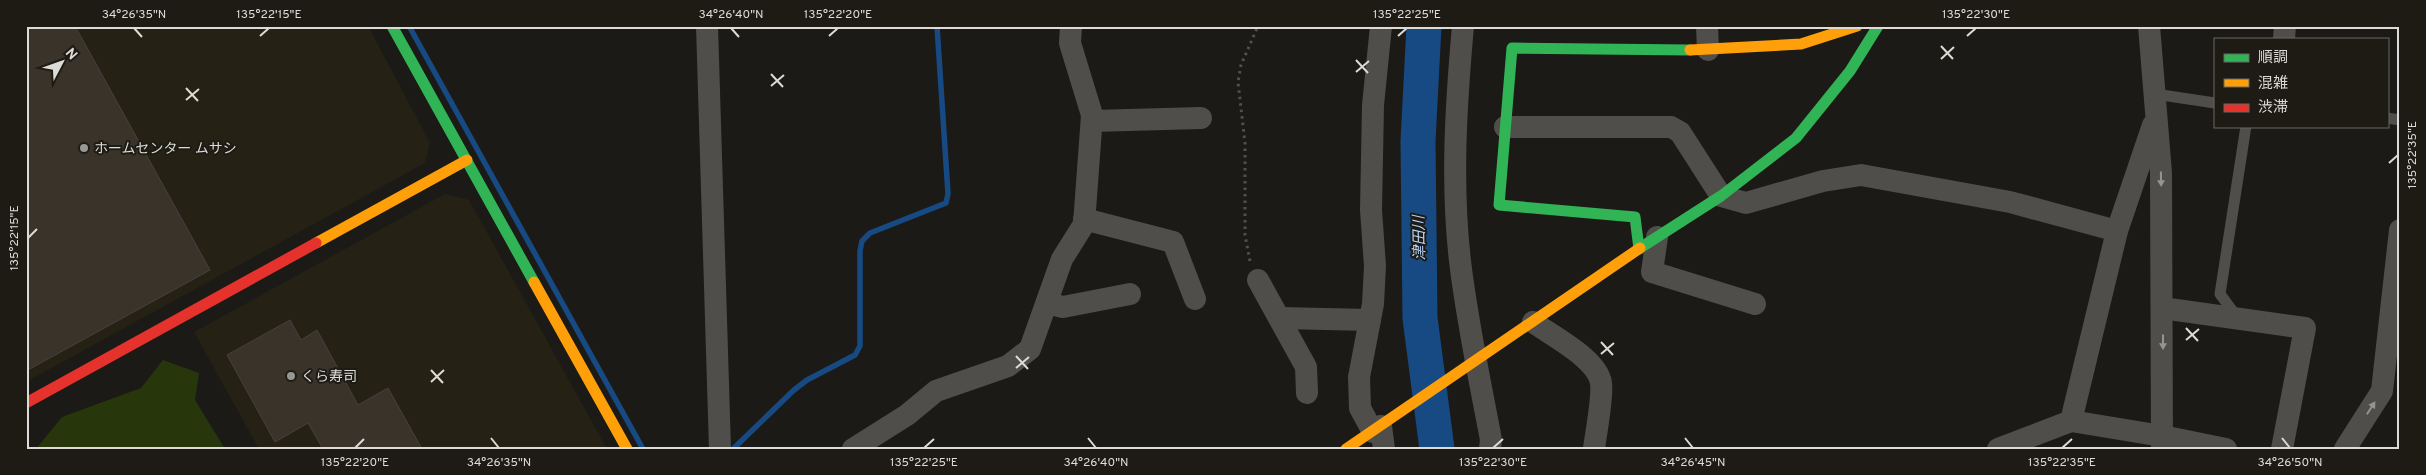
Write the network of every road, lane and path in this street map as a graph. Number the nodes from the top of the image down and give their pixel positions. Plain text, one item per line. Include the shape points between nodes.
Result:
1 (392, 26) edge
2 (707, 26) edge
3 (1071, 26) edge
4 (1258, 26) edge
5 (1381, 26) edge
6 (1463, 26) edge
7 (1707, 26) edge
8 (1857, 26) edge
9 (1878, 26) edge
10 (2149, 26) edge
11 (1708, 50) junction
12 (2154, 94) junction
13 (2214, 103) edge
14 (2155, 117) junction
15 (1201, 118) dead end
16 (1092, 121) junction
17 (1506, 127) junction
18 (2246, 128) edge
19 (467, 160) junction
20 (1721, 196) junction
21 (1084, 220) junction
22 (2400, 230) edge
23 (2117, 231) junction
24 (1648, 243) junction
25 (1258, 280) joint
26 (1130, 294) dead end
27 (1195, 299) dead end
28 (1046, 303) junction
29 (1755, 304) dead end
30 (2162, 308) junction
31 (1280, 318) junction
32 (2238, 319) junction
33 (1370, 320) junction
34 (1533, 322) junction
35 (1476, 362) junction
36 (1307, 394) dead end
37 (26, 403) edge
38 (2071, 421) junction
39 (1379, 436) edge
40 (2162, 442) edge
41 (627, 449) edge
42 (720, 449) edge
43 (853, 449) edge
44 (1346, 449) edge
45 (1490, 449) edge
46 (1594, 449) edge
47 (1998, 449) edge
48 (2226, 449) edge
49 (2282, 449) edge
50 (2345, 449) edge

1 - 19 street
2 - 42 street
3 - 16 street via 1070,43
4 - 25 path via 1241,65 1238,82 1245,143 1245,235
5 - 33 street via 1373,105 1375,266
6 - 35 street via 1455,118 1456,199 1460,261
7 - 11 street
8 - 11 street via 1801,44
9 - 20 street via 1850,71 1796,138
10 - 12 street
11 - 17 street via 1512,48
12 - 13 lane
12 - 14 street
14 - 23 street
14 -> 30 street via 2161,173
15 - 16 street
16 - 21 street
17 - 20 street via 1671,128 1680,132
17 - 24 street via 1499,205 1635,216
18 - 32 lane via 2220,294
19 - 37 street
19 - 41 street
20 - 23 street via 1746,203 1823,181 1862,175 2010,202
20 - 24 street
21 - 27 street via 1172,242
21 - 28 street via 1062,259
50 -> 22 street via 2382,391
23 - 38 street
24 - 29 street via 1652,272
24 - 34 street
25 - 31 street
26 - 28 street via 1063,307
28 - 43 street via 1030,349 1008,366 936,391 907,415
30 - 32 street
30 -> 40 street
31 - 33 street
31 - 36 street via 1306,367
32 - 49 street via 2305,328
33 - 39 street via 1359,377 1360,408
34 - 35 street
34 - 46 street via 1596,369 1601,383
35 - 39 street
35 - 45 street
38 - 40 street
38 - 47 street
39 - 44 street
40 - 48 street

